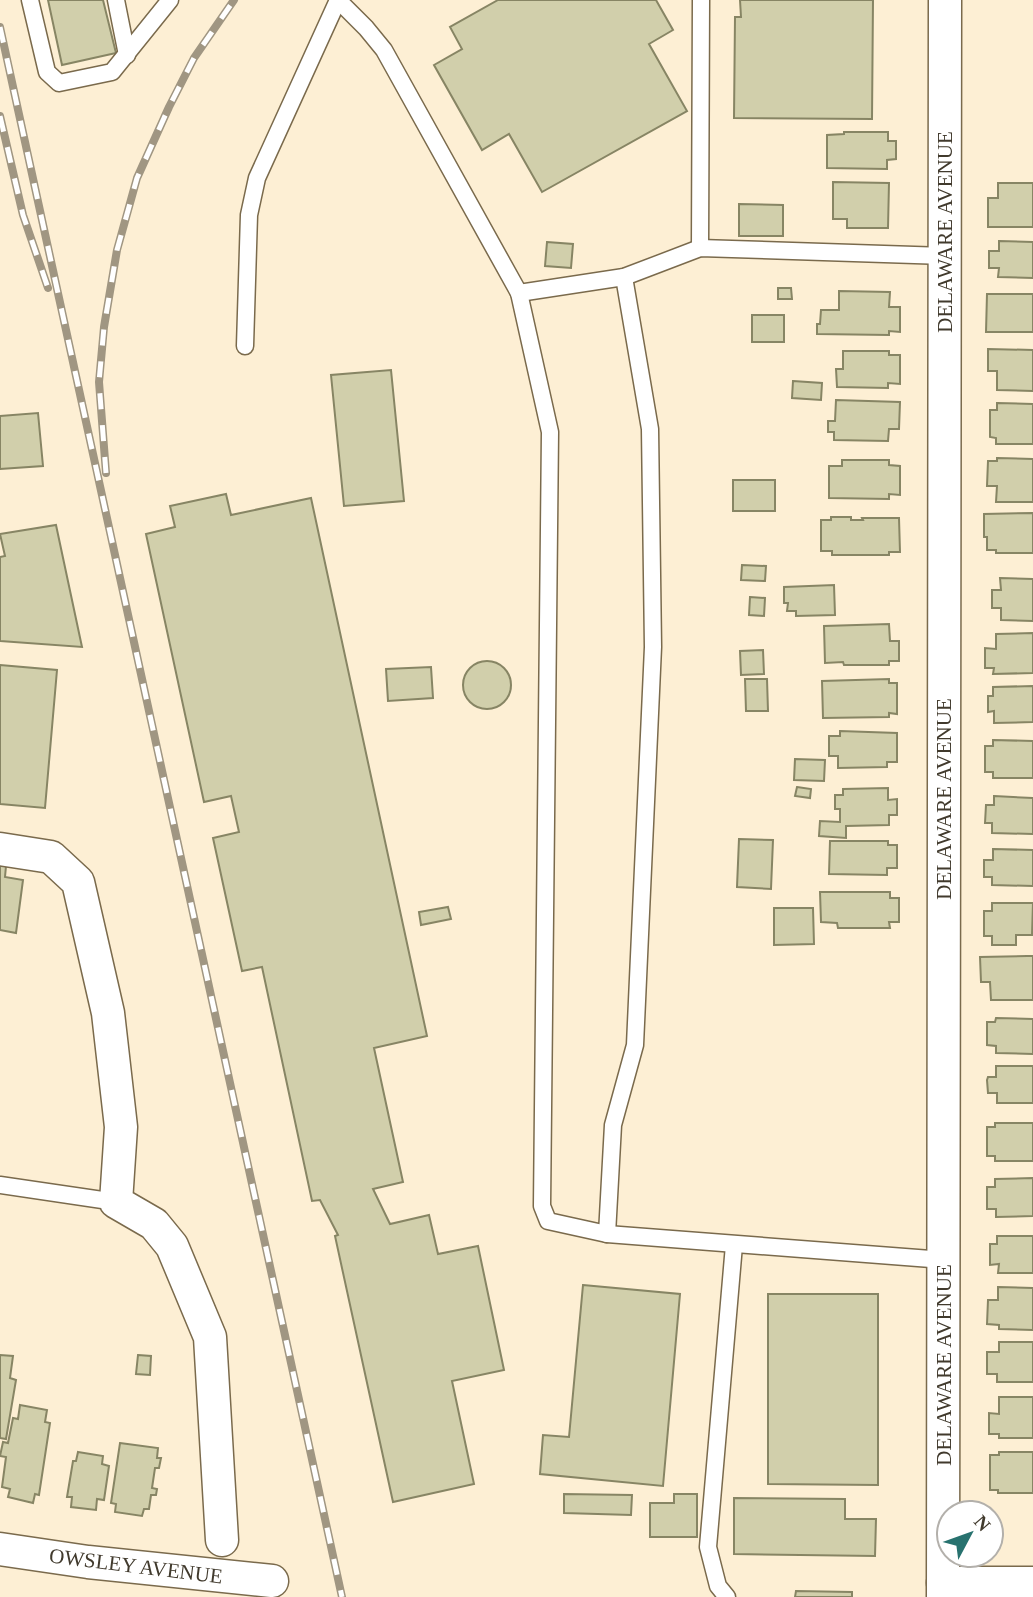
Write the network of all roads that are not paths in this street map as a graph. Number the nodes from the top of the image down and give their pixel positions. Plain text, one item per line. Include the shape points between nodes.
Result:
1 (30, 0) edge
2 (116, 0) edge
3 (170, 0) edge
4 (338, 0) edge
5 (701, 0) edge
6 (945, 0) edge
7 (127, 55) junction
8 (700, 248) junction
9 (945, 257) junction
10 (624, 277) junction
11 (519, 293) junction
12 (245, 346) dead end
13 (0, 849) edge
14 (0, 1185) edge
15 (116, 1202) junction
16 (607, 1234) junction
17 (734, 1245) junction
18 (944, 1260) junction
19 (222, 1540) dead end
20 (0, 1549) edge
21 (272, 1581) dead end
22 (1033, 1583) edge
23 (943, 1590) edge
24 (727, 1597) edge

1 - 7 lane via 47,72 59,83 112,72
2 - 7 lane
3 - 7 lane
4 - 11 lane via 384,50
4 - 12 lane via 257,178 249,215
5 - 8 lane
6 - 9 street, DELAWARE AVENUE
8 - 9 lane
8 - 10 lane
9 - 18 street, DELAWARE AVENUE
10 - 11 lane
10 - 16 lane via 650,429 653,647 635,1045 613,1125
11 - 16 lane via 550,432 542,1206 548,1221
13 - 15 street via 51,857 78,882 108,1013 121,1128
14 - 15 lane
15 - 19 street via 154,1224 172,1246 209,1337
16 - 17 lane
17 - 18 lane
17 - 24 lane via 708,1547 718,1586
18 - 23 street, DELAWARE AVENUE
20 - 21 street, OWSLEY AVENUE
22 - 23 street

